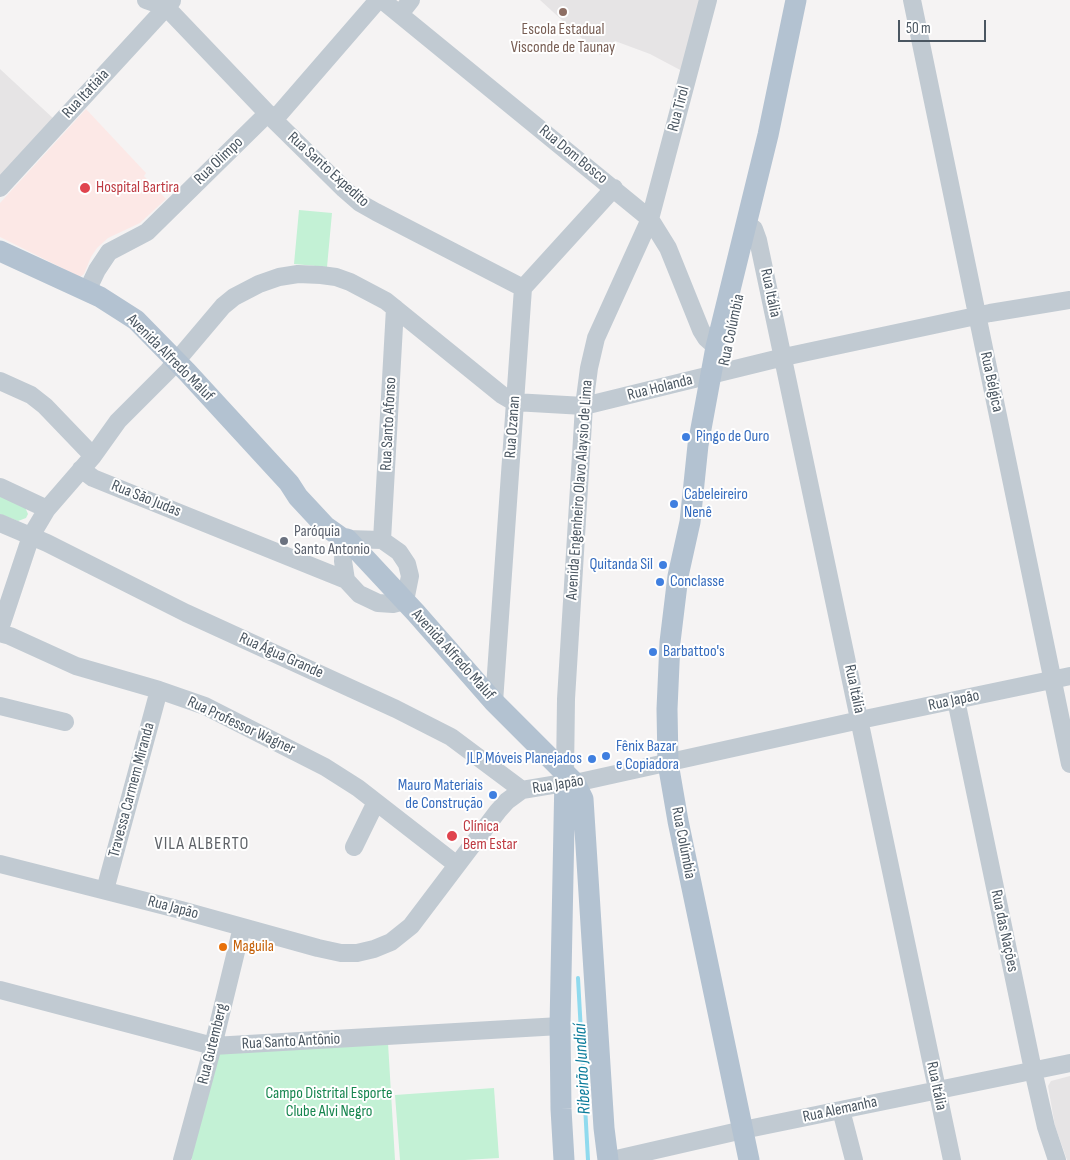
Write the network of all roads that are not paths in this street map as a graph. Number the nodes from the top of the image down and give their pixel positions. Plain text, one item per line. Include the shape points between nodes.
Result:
1 (146, 0) edge
2 (378, 0) edge
3 (382, 0) edge
4 (410, 0) edge
5 (708, 0) edge
6 (796, 0) edge
7 (912, 0) edge
8 (169, 4) edge
9 (400, 14) junction
10 (271, 116) junction
11 (0, 188) edge
12 (614, 188) junction
13 (650, 219) junction
14 (750, 227) junction
15 (0, 251) edge
16 (523, 288) junction
17 (87, 291) junction
18 (1070, 300) edge
19 (395, 308) junction
20 (977, 316) junction
21 (784, 357) junction
22 (176, 361) junction
23 (719, 364) junction
24 (0, 380) edge
25 (514, 402) junction
26 (584, 406) junction
27 (93, 456) junction
28 (81, 469) junction
29 (0, 487) edge
30 (47, 509) junction
31 (0, 523) edge
32 (31, 536) junction
33 (344, 538) junction
34 (382, 540) junction
35 (346, 580) junction
36 (405, 601) junction
37 (0, 629) edge
38 (0, 633) edge
39 (1070, 676) edge
40 (1052, 680) junction
41 (159, 690) junction
42 (956, 700) junction
43 (494, 702) junction
44 (0, 706) edge
45 (860, 720) junction
46 (66, 722) dead end
47 (668, 763) junction
48 (1070, 764) edge
49 (568, 780) junction
50 (522, 790) junction
51 (376, 802) junction
52 (354, 847) dead end
53 (0, 864) edge
54 (457, 866) junction
55 (105, 890) junction
56 (242, 928) junction
57 (560, 965) junction
58 (593, 969) junction
59 (0, 990) edge
60 (560, 1026) junction
61 (213, 1046) junction
62 (1070, 1063) edge
63 (1033, 1070) junction
64 (937, 1090) junction
65 (841, 1110) junction
66 (743, 1130) junction
67 (182, 1160) edge
68 (564, 1160) edge
69 (610, 1160) edge
70 (749, 1160) edge
71 (854, 1160) edge
72 (952, 1160) edge
73 (1057, 1160) edge

1 - 8 street
2 - 10 street, Rua Olimpo
3 - 9 street, Rua Dom Bosco
4 - 9 street
5 - 13 street, Rua Tirol
6 - 14 main road, Rua Colúmbia
7 - 20 street, Rua Bélgica
8 - 10 street, Rua Santo Expedito
8 - 11 street, Rua Itatiaia
9 - 12 street, Rua Dom Bosco
10 - 16 street, Rua Santo Expedito via 360,203
10 - 17 street, Rua Olimpo via 147,232 110,252
12 - 13 street, Rua Dom Bosco
12 - 16 street
13 - 23 street, Rua Dom Bosco via 668,248 701,330
13 - 26 street, Avenida Engenheiro Olavo Alaysio de Lima via 596,338
14 - 21 street, Rua Itália via 758,240
14 - 23 main road, Rua Colúmbia
15 - 17 main road, Avenida Alfredo Maluf
16 - 25 street, Rua Ozanan
17 - 22 main road, Avenida Alfredo Maluf via 136,320
18 - 20 street, Rua Holanda
19 - 22 street via 365,288 336,277 298,274 279,277 259,284 229,302
19 - 25 street
19 - 34 street, Rua Santo Afonso
20 - 21 street, Rua Holanda
20 - 40 street, Rua Bélgica
21 - 23 street, Rua Holanda
21 - 45 street, Rua Itália
22 - 27 street via 118,421
22 - 33 main road, Avenida Alfredo Maluf
23 - 26 street, Rua Holanda
23 - 47 main road, Rua Colúmbia via 698,445 690,522 678,576 670,642
24 - 27 street via 44,406
25 - 26 street, Rua Holanda
25 - 43 street, Rua Ozanan
26 - 49 street, Avenida Engenheiro Olavo Alaysio de Lima via 566,699
27 - 28 street
28 - 30 street
28 - 35 street, Rua São Judas via 93,478
29 - 30 street
30 - 32 street
31 - 32 street, Rua Água Grande
32 - 37 street
32 - 50 street, Rua Água Grande via 451,737
33 - 34 street
33 - 35 street
33 - 36 main road, Avenida Alfredo Maluf
34 - 36 street via 399,552 407,564 410,576
35 - 36 street via 359,594 378,603
36 - 43 main road, Avenida Alfredo Maluf
38 - 41 street, Rua Professor Wagner via 76,666
39 - 40 street, Rua Japão
40 - 42 street, Rua Japão
40 - 48 street, Rua Bélgica
41 - 51 street, Rua Professor Wagner via 205,706 325,766
41 - 55 street, Travessa Carmem Miranda
42 - 45 street, Rua Japão
42 - 63 street, Rua das Nações
43 - 49 main road, Avenida Alfredo Maluf
44 - 46 street
45 - 47 street, Rua Japão
45 - 64 street, Rua Itália
47 - 49 street, Rua Japão
47 - 66 main road, Rua Colúmbia
49 - 50 street, Rua Japão
49 - 57 main road, Avenida Engenheiro Olavo Alaysio de Lima
49 - 58 main road, Avenida Engenheiro Olavo Alaysio de Lima via 583,799
50 - 54 street, Rua Japão via 498,811
51 - 52 street
51 - 54 street, Rua Professor Wagner
53 - 55 street, Rua Japão
54 - 56 street, Rua Japão via 411,926 391,942 374,949 341,953
55 - 56 street, Rua Japão
56 - 61 street, Rua Gutemberg
57 - 58 main road via 581,962
57 - 60 main road, Avenida Engenheiro Olavo Alaysio de Lima
58 - 69 main road, Avenida Engenheiro Olavo Alaysio de Lima via 604,1128
59 - 61 street, Rua Santo Antônio
60 - 61 street, Rua Santo Antônio
60 - 68 main road, Avenida Engenheiro Olavo Alaysio de Lima
61 - 67 street, Rua Gutemberg
62 - 63 street, Rua Alemanha
63 - 64 street, Rua Alemanha
63 - 73 street, Rua das Nações
64 - 65 street, Rua Alemanha
64 - 72 street, Rua Itália
65 - 66 street, Rua Alemanha
65 - 71 street
66 - 69 street, Rua Alemanha
66 - 70 main road, Rua Colúmbia

